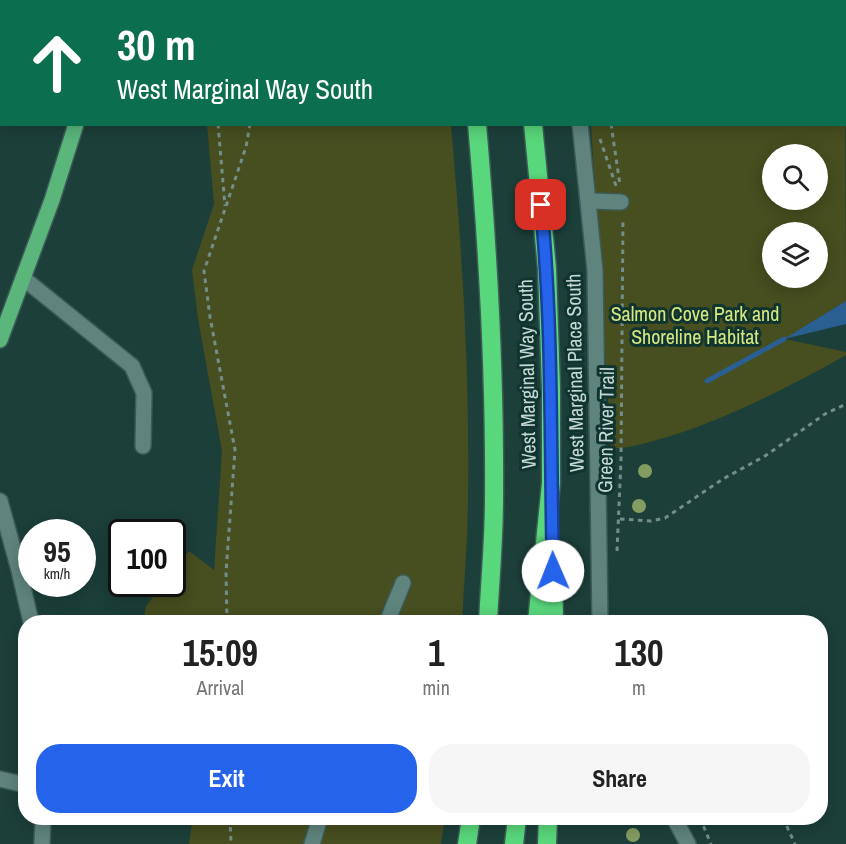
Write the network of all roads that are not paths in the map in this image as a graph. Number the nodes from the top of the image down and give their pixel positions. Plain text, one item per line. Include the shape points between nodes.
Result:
1 (75, 126) edge
2 (477, 126) edge
3 (533, 126) edge
4 (580, 126) edge
5 (589, 201) junction
6 (621, 202) road end
7 (23, 278) junction
8 (0, 340) edge
9 (143, 446) dead end
10 (551, 483) junction
11 (0, 501) edge
12 (403, 583) dead end
13 (29, 615) edge
14 (390, 615) edge
15 (488, 615) edge
16 (538, 615) edge
17 (554, 615) edge
18 (600, 615) edge
19 (0, 779) edge
20 (18, 783) edge
21 (43, 825) edge
22 (318, 825) edge
23 (470, 825) edge
24 (516, 825) edge
25 (548, 825) edge
26 (678, 825) edge
27 (42, 844) edge
28 (312, 844) edge
29 (467, 844) edge
30 (514, 844) edge
31 (547, 844) edge
32 (688, 844) edge

1 - 7 main road
2 - 15 highway, West Marginal Way South via 493,365 494,501
3 - 10 highway, West Marginal Way South via 547,268
4 - 5 street, West Marginal Place South
5 - 6 street
5 - 18 street, West Marginal Place South via 596,270
7 - 8 main road
7 - 9 street via 132,366 144,393
10 - 16 highway, West Marginal Way South
10 - 17 highway
11 - 13 street
12 - 14 street
19 - 20 street
21 - 27 street
22 - 28 street
23 - 29 highway
24 - 30 highway
25 - 31 highway
26 - 32 street

